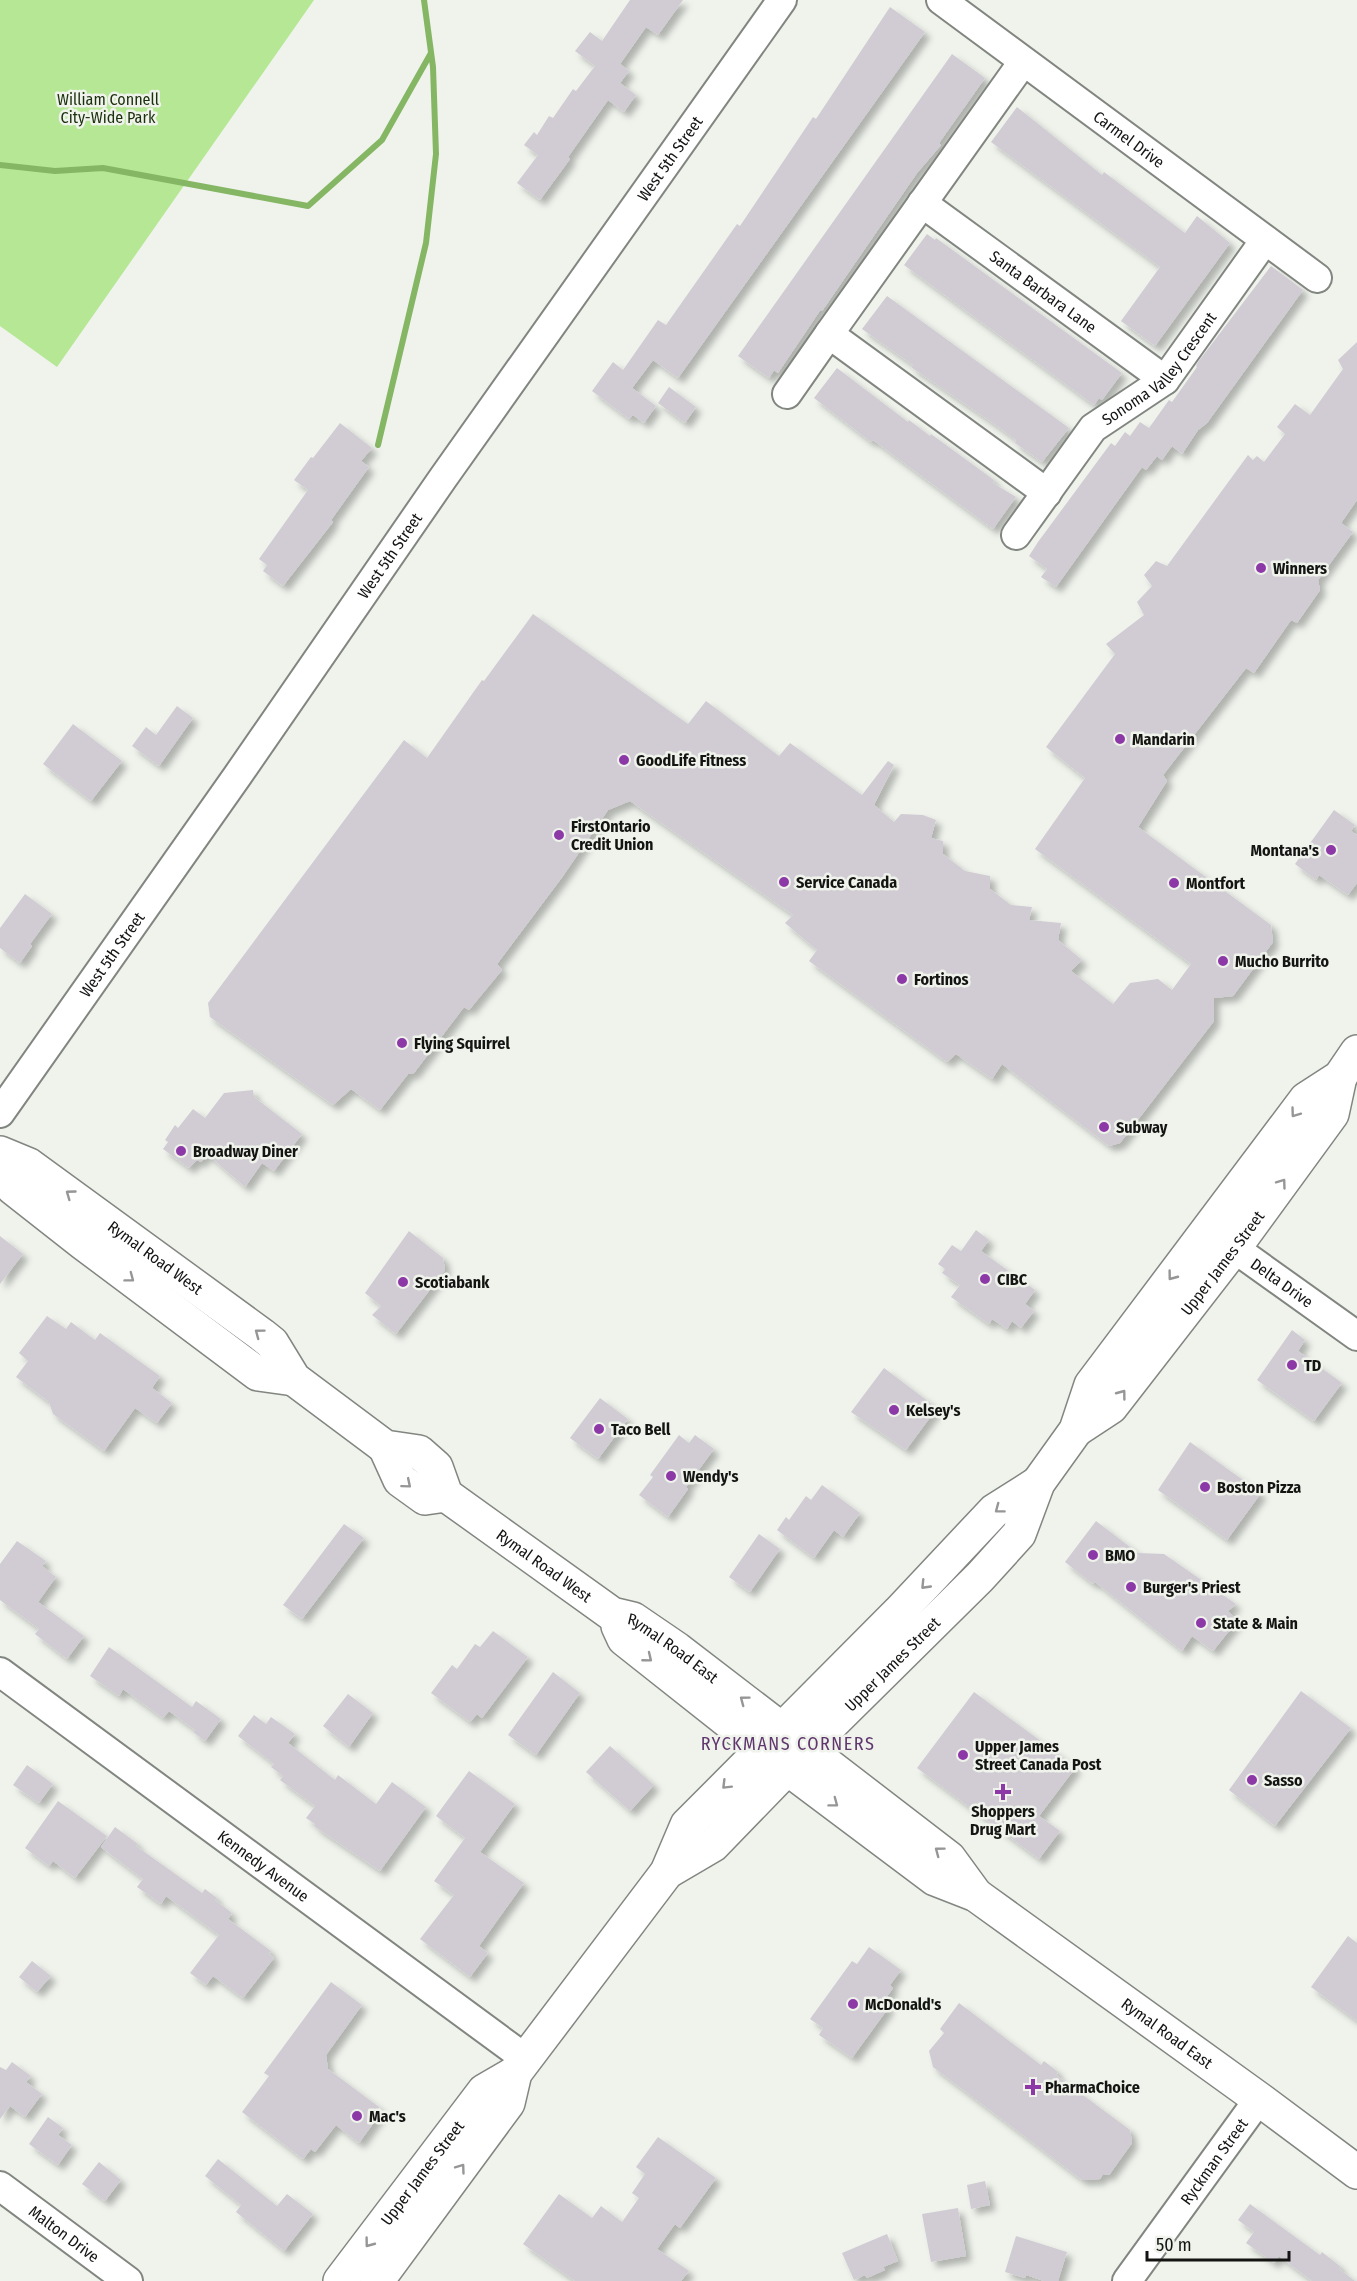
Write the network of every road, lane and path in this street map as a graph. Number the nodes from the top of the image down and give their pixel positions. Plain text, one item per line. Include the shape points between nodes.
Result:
1 (782, 0) edge
2 (941, 0) edge
3 (1023, 62) junction
4 (922, 203) junction
5 (1265, 240) junction
6 (1317, 278) dead end
7 (829, 334) junction
8 (1165, 380) junction
9 (787, 394) dead end
10 (1047, 493) junction
11 (1016, 535) dead end
12 (1348, 1065) edge
13 (0, 1113) edge
14 (0, 1154) edge
15 (0, 1172) edge
16 (1208, 1229) junction
17 (1235, 1247) junction
18 (1357, 1336) edge
19 (294, 1379) junction
20 (1076, 1430) junction
21 (612, 1614) joint
22 (0, 1672) edge
23 (785, 1748) junction
24 (520, 2066) junction
25 (1259, 2099) junction
26 (1357, 2172) edge
27 (0, 2186) edge
28 (128, 2281) edge
29 (340, 2281) edge
30 (377, 2281) edge
31 (1127, 2281) edge

1 - 13 street, West 5th Street
2 - 3 street, Carmel Drive
3 - 4 street
3 - 5 street, Carmel Drive
4 - 7 street
4 - 8 street, Santa Barbara Lane
5 - 6 street, Carmel Drive
5 - 8 street, Sonoma Valley Crescent
7 - 9 street
7 - 10 street
8 - 10 street, Sonoma Valley Crescent via 1094,428
10 - 11 street, Sonoma Valley Crescent
12 -> 16 main road, Upper James Street via 1306,1099
17 -> 12 main road, Upper James Street via 1332,1114
19 -> 14 main road, Rymal Road West via 267,1339 29,1165
15 -> 19 main road, Rymal Road West via 13,1188 83,1243 258,1374
16 - 17 street, Delta Drive
16 -> 20 main road, Upper James Street via 1091,1384
17 - 18 street, Delta Drive
20 -> 17 main road, Upper James Street via 1111,1407
19 - 21 main road, Rymal Road West via 385,1447 419,1452 436,1467 446,1495
20 - 23 main road, Upper James Street via 1038,1483 1019,1534 980,1577
21 - 23 main road, Rymal Road East via 624,1639
22 - 24 street, Kennedy Avenue
23 - 24 main road, Upper James Street via 687,1825 667,1872
23 - 25 main road, Rymal Road East via 949,1858 976,1896
24 -> 29 main road, Upper James Street via 484,2091
30 -> 24 main road, Upper James Street via 508,2103
25 - 26 main road, Rymal Road East
25 - 31 street, Ryckman Street
27 - 28 street, Malton Drive

